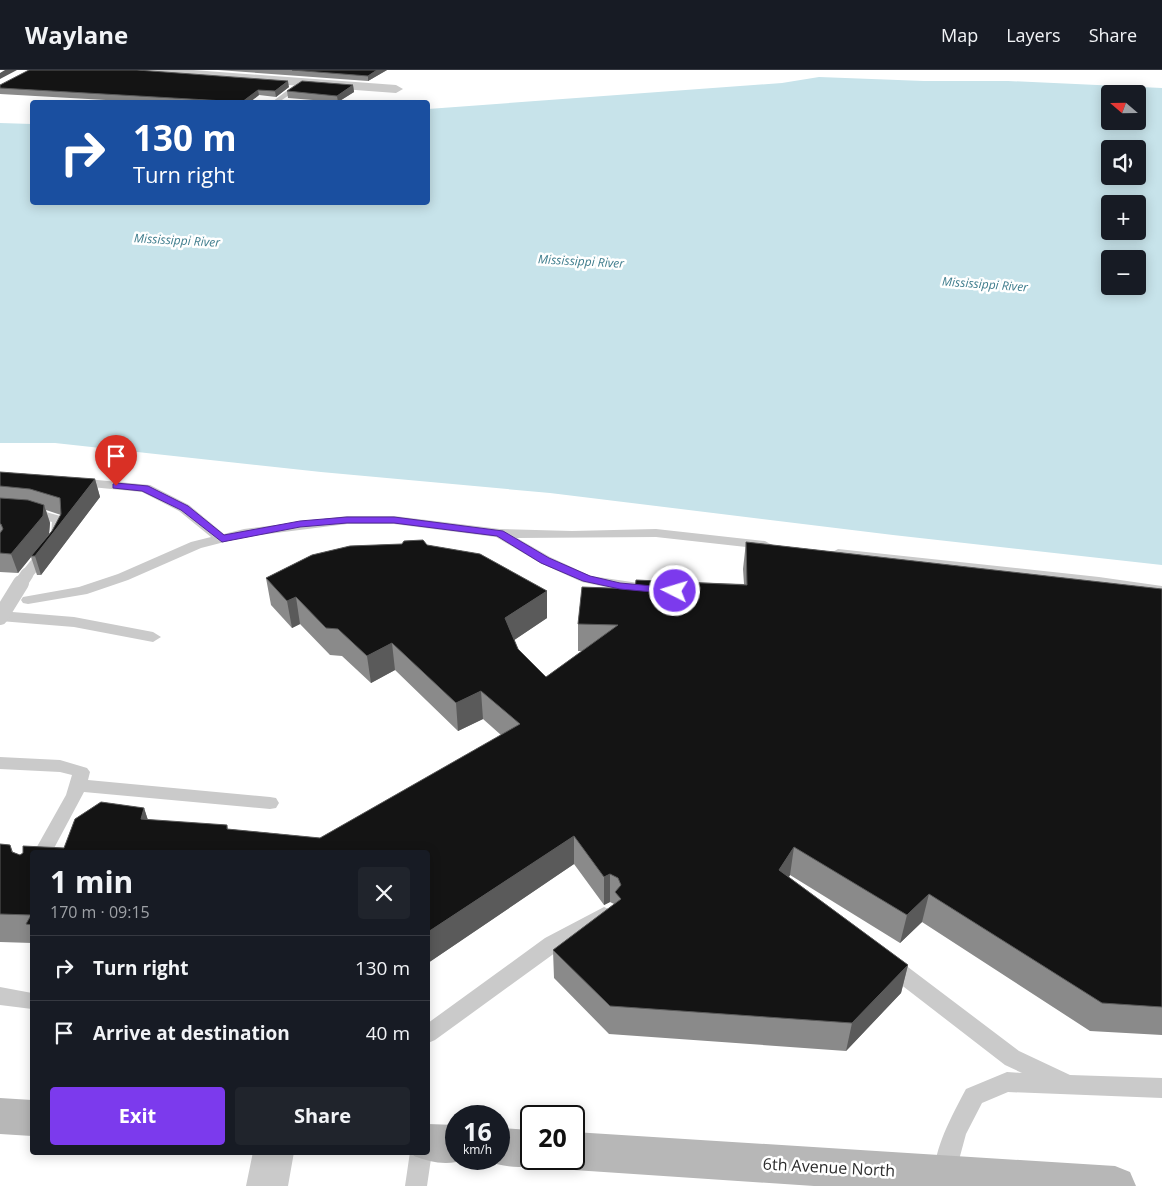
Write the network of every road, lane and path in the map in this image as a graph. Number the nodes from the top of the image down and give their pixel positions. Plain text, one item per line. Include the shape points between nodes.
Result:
1 (139, 70) edge
2 (316, 70) edge
3 (302, 82) junction
4 (396, 89) dead end
5 (278, 100) edge
6 (65, 481) edge
7 (0, 510) edge
8 (500, 533) junction
9 (222, 538) junction
10 (777, 546) edge
11 (827, 551) edge
12 (666, 590) edge
13 (1162, 590) edge
14 (28, 600) dead end
15 (0, 617) edge
16 (153, 637) dead end
17 (0, 763) edge
18 (78, 785) junction
19 (270, 803) dead end
20 (44, 850) edge
21 (609, 912) edge
22 (877, 956) edge
23 (0, 996) edge
24 (30, 1001) edge
25 (430, 1033) edge
26 (1063, 1082) junction
27 (1162, 1088) edge
28 (0, 1116) edge
29 (30, 1118) edge
30 (430, 1142) edge
31 (445, 1143) edge
32 (585, 1153) edge
33 (273, 1155) edge
34 (421, 1155) edge
35 (944, 1180) edge
36 (267, 1186) edge
37 (416, 1186) edge
38 (1115, 1186) edge

1 - 3 street
2 - 3 street
3 - 4 street
3 - 5 lane
6 - 9 lane via 144,488 184,508
7 - 15 lane, bridge via 35,513 59,520 58,536 27,574
8 - 9 lane via 394,520 347,520 300,524
8 - 10 lane via 656,533
8 - 12 lane via 545,560 587,579
9 - 14 lane via 196,545 82,591
11 - 13 lane
15 - 16 lane via 74,622
17 - 18 lane via 60,766 81,772
18 - 19 lane
18 - 20 lane
21 - 25 lane via 552,944
22 - 26 lane via 1012,1058
23 - 24 lane
26 - 27 lane
26 - 35 lane via 1006,1082 974,1096 955,1132
28 - 29 street
30 - 31 street
32 - 35 street, 6th Avenue North
33 - 36 street
34 - 37 lane
35 - 38 street, 6th Avenue North

